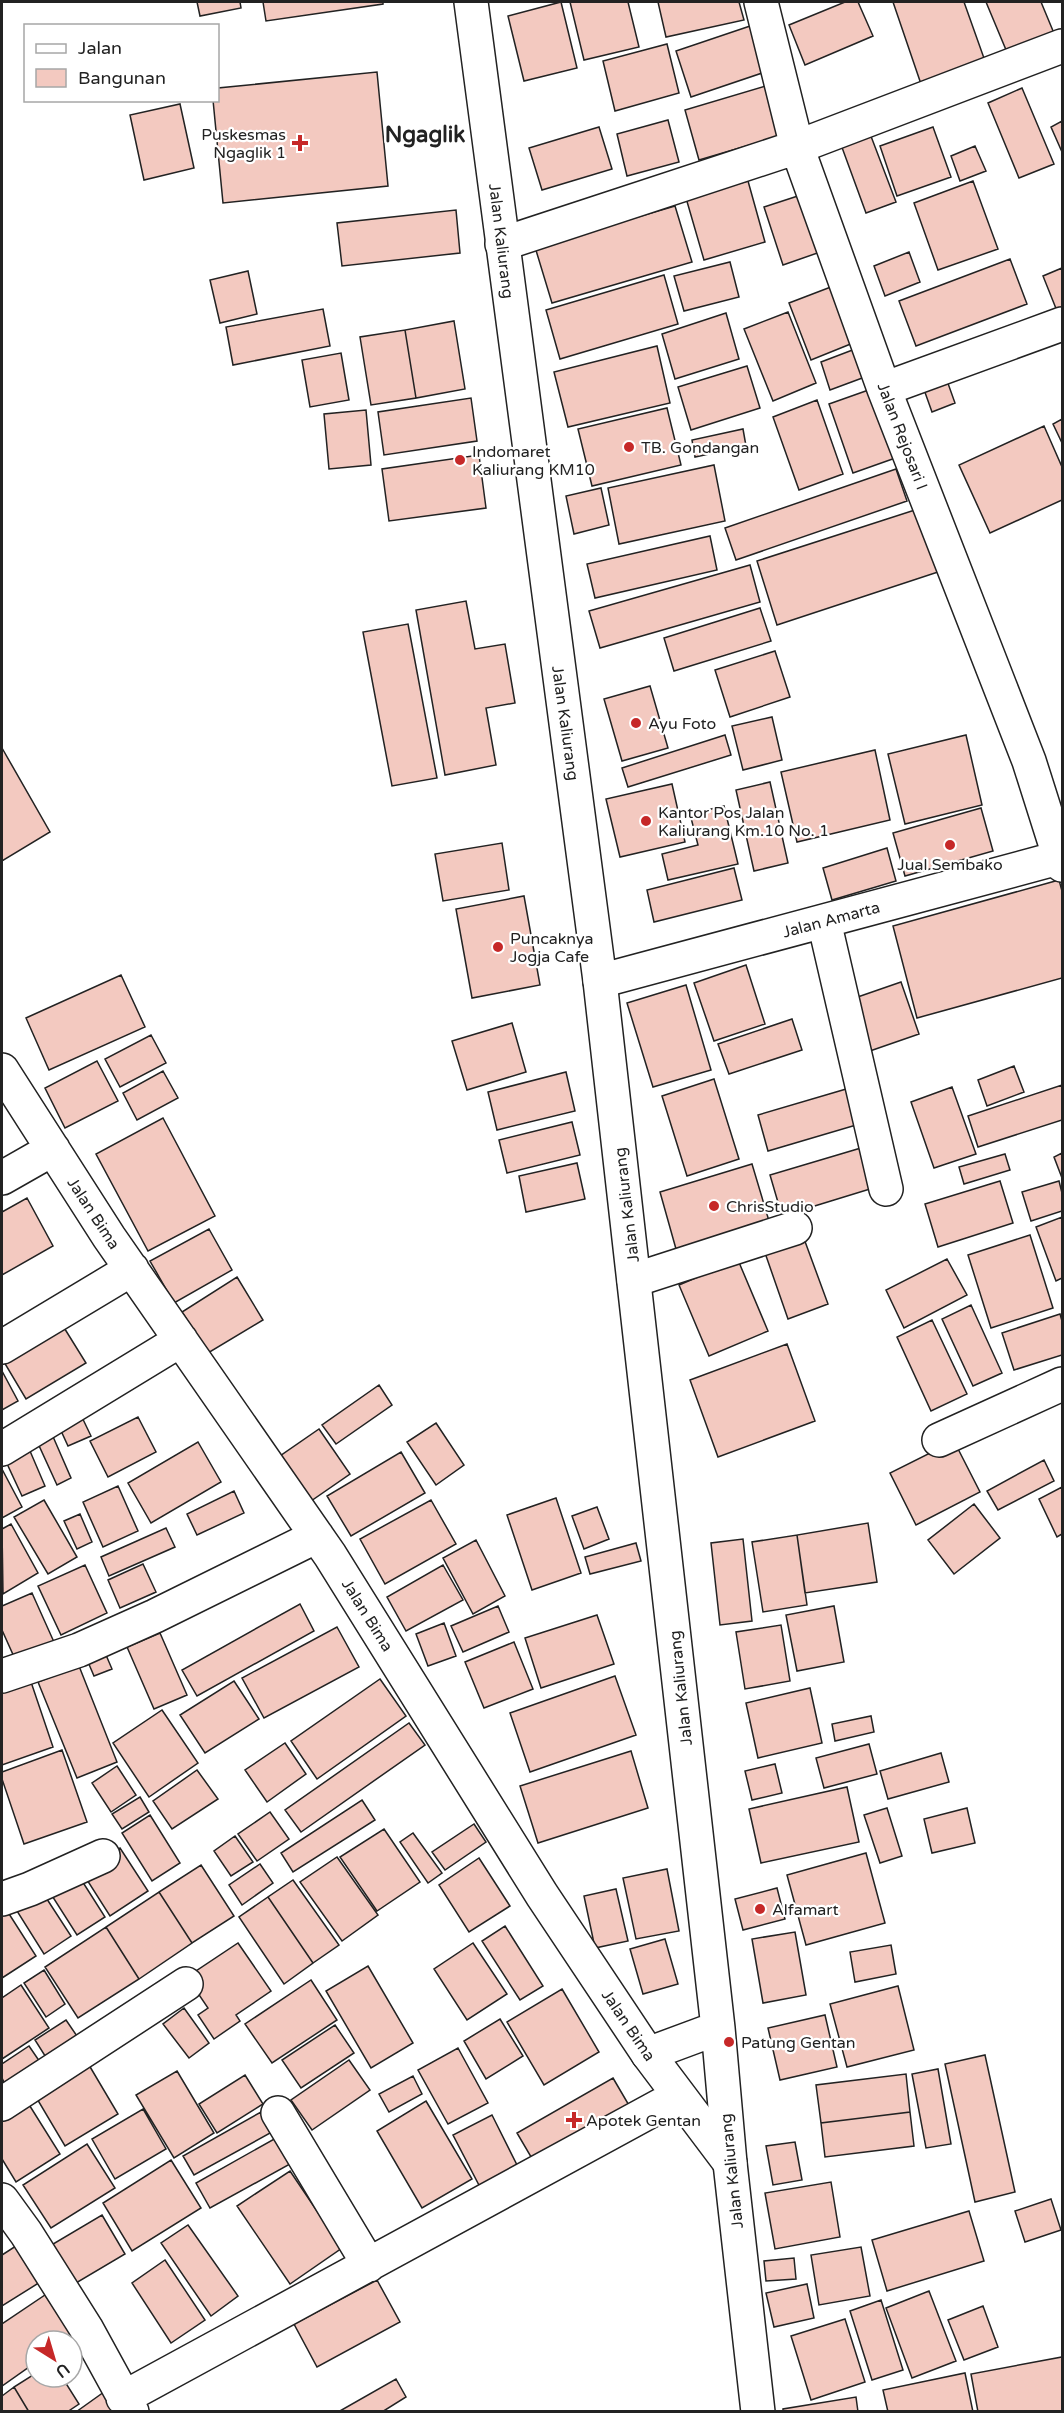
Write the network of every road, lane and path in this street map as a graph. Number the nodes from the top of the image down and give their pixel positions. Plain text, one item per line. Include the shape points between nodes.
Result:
1 (471, 2) edge
2 (761, 2) edge
3 (1062, 46) edge
4 (797, 147) junction
5 (502, 244) junction
6 (1062, 324) edge
7 (884, 389) junction
8 (1062, 860) edge
9 (824, 921) junction
10 (600, 981) junction
11 (2, 1070) edge
12 (53, 1149) junction
13 (2, 1178) edge
14 (886, 1189) dead end
15 (795, 1228) dead end
16 (132, 1269) junction
17 (634, 1280) junction
18 (181, 1341) junction
19 (2, 1347) edge
20 (1062, 1384) edge
21 (939, 1440) dead end
22 (2, 1449) edge
23 (316, 1536) junction
24 (2, 1676) edge
25 (103, 1856) dead end
26 (2, 1899) edge
27 (186, 1984) dead end
28 (718, 2028) junction
29 (648, 2054) junction
30 (678, 2096) junction
31 (2, 2104) edge
32 (278, 2114) dead end
33 (729, 2163) junction
34 (2, 2200) edge
35 (14, 2240) edge
36 (369, 2265) junction
37 (128, 2405) edge
38 (758, 2412) edge

1 - 5 street, Jalan Kaliurang
2 - 4 street, Jalan Rejosari I
3 - 4 street
4 - 5 street
4 - 7 street, Jalan Rejosari I
5 - 10 street, Jalan Kaliurang
6 - 7 street
7 - 8 street, Jalan Rejosari I via 1029,761
8 - 9 street, Jalan Amarta
9 - 10 street, Jalan Amarta
9 - 14 street
10 - 17 street, Jalan Kaliurang
11 - 12 street, Jalan Bima
12 - 13 street
12 - 16 street, Jalan Bima
15 - 17 street
16 - 18 street, Jalan Bima
16 - 19 street
17 - 28 street, Jalan Kaliurang
18 - 22 street
18 - 23 street, Jalan Bima
20 - 21 street
23 - 24 street via 79,1650
23 - 29 street, Jalan Bima via 542,1895
25 - 26 street
27 - 31 street
28 - 29 street
28 - 33 street, Jalan Kaliurang
29 - 30 street, Jalan Bima
30 - 33 street, Jalan Bima
30 - 36 street
32 - 36 street
33 - 38 street, Jalan Kaliurang
34 - 35 street
35 - 37 street via 86,2328
36 - 37 street

